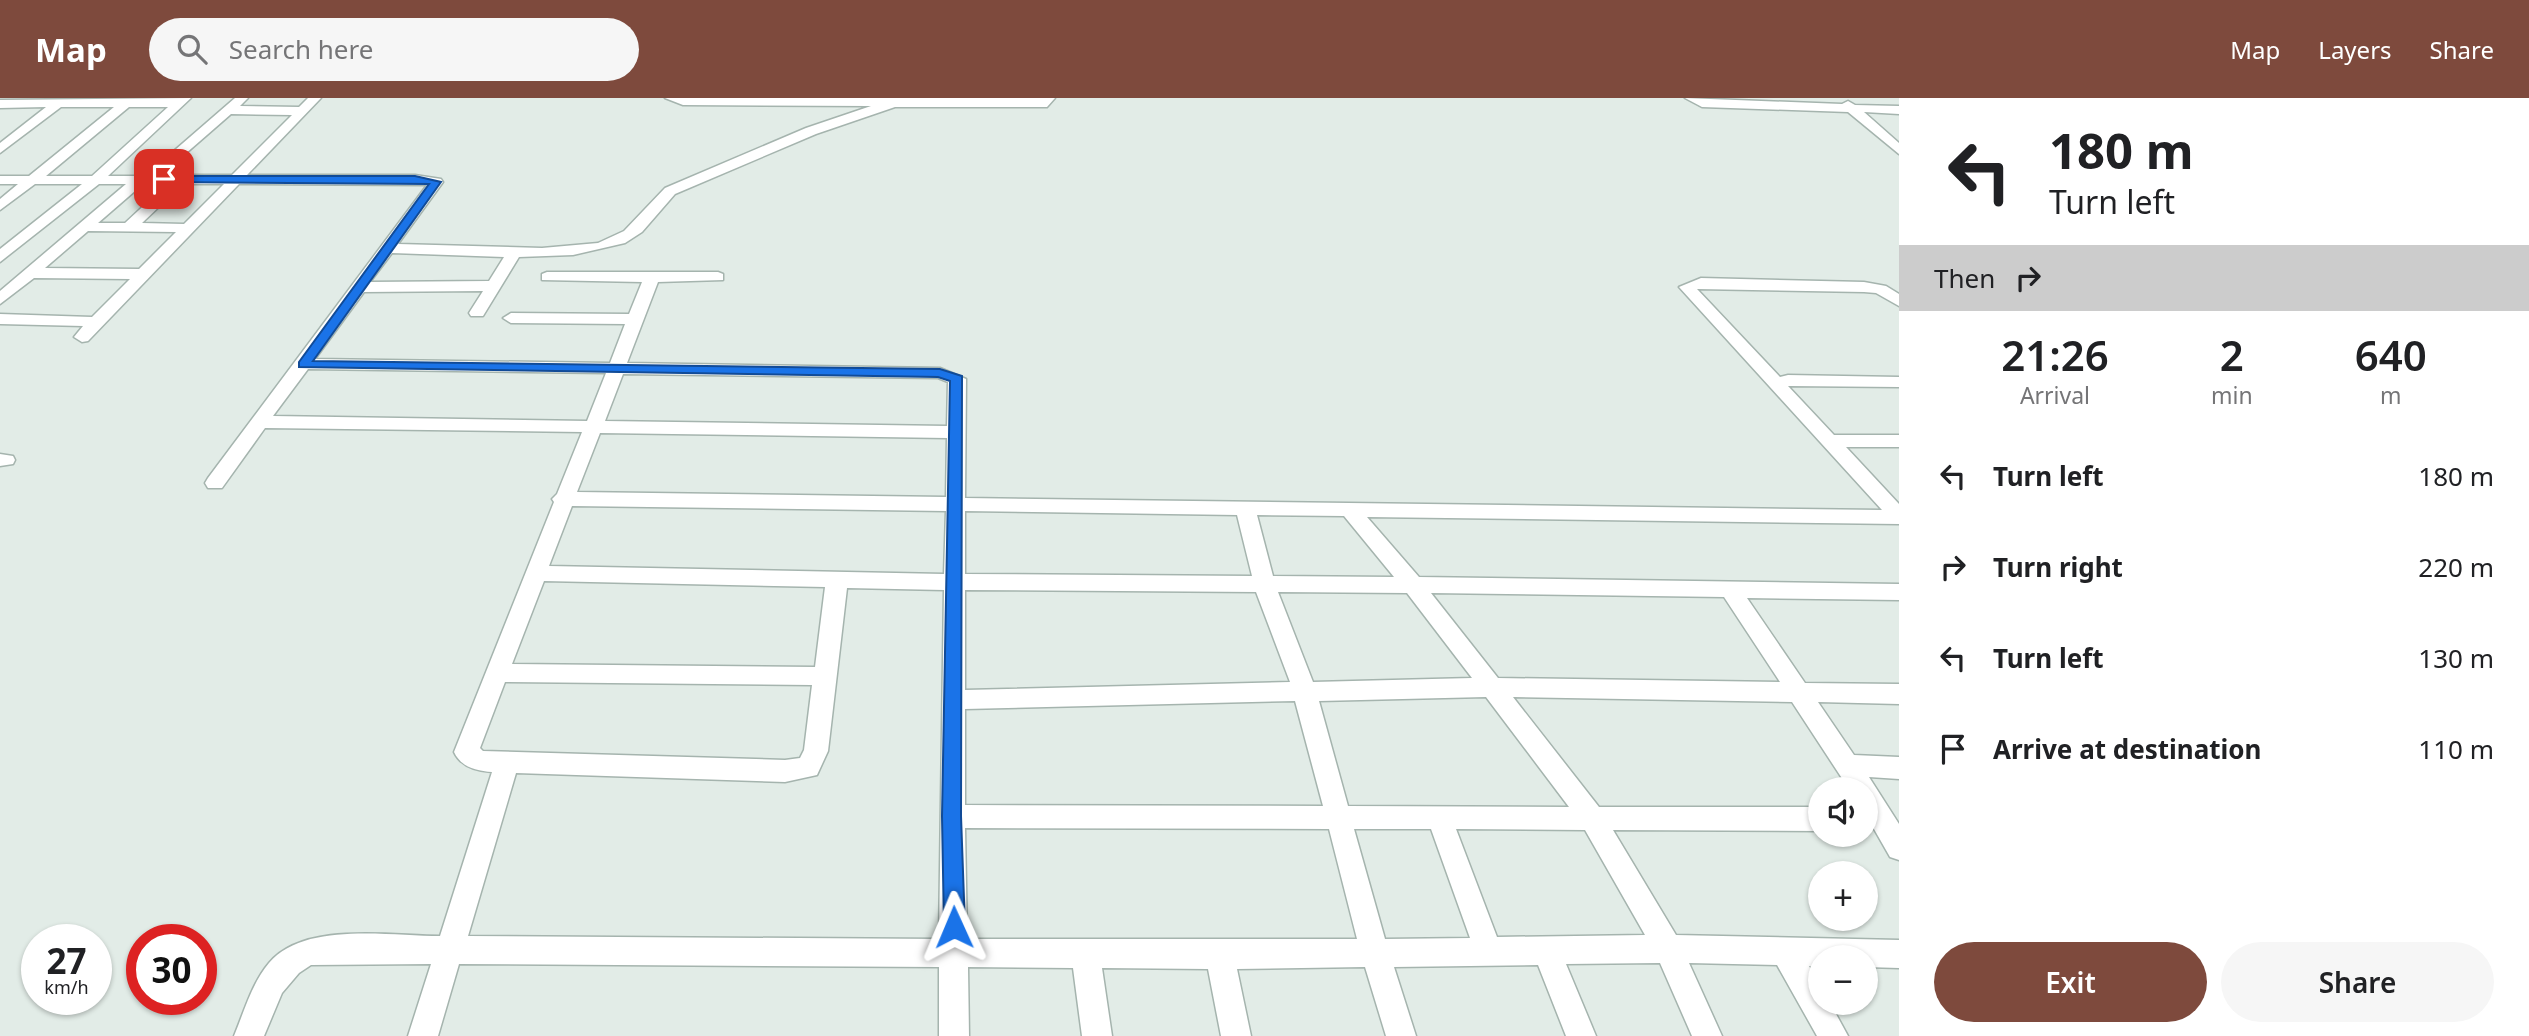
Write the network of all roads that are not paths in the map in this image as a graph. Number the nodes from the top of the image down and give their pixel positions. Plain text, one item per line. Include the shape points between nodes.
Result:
1 (242, 98) edge
2 (315, 98) edge
3 (671, 98) edge
4 (1049, 98) edge
5 (1691, 98) edge
6 (1838, 98) edge
7 (893, 100) edge
8 (62, 101) edge
9 (182, 101) edge
10 (1773, 101) edge
11 (128, 103) junction
12 (0, 104) edge
13 (1852, 109) junction
14 (229, 110) junction
15 (1899, 110) edge
16 (302, 111) junction
17 (6, 139) edge
18 (0, 149) edge
19 (1899, 150) edge
20 (144, 179) junction
21 (180, 179) junction
22 (0, 180) edge
23 (34, 180) junction
24 (95, 180) junction
25 (235, 180) junction
26 (0, 206) edge
27 (84, 227) junction
28 (128, 228) junction
29 (187, 228) junction
30 (389, 248) junction
31 (516, 250) junction
32 (0, 257) edge
33 (30, 273) junction
34 (143, 274) junction
35 (547, 277) dead end
36 (652, 277) junction
37 (718, 277) dead end
38 (494, 286) junction
39 (361, 287) junction
40 (0, 299) edge
41 (1899, 301) edge
42 (477, 313) dead end
43 (511, 318) dead end
44 (0, 319) edge
45 (635, 319) junction
46 (97, 322) junction
47 (82, 337) dead end
48 (303, 364) junction
49 (617, 368) junction
50 (1899, 382) edge
51 (1777, 385) junction
52 (261, 422) junction
53 (593, 427) junction
54 (955, 432) junction
55 (1828, 441) junction
56 (1899, 442) edge
57 (215, 483) dead end
58 (562, 499) junction
59 (955, 507) junction
60 (1245, 509) junction
61 (1349, 509) junction
62 (1899, 516) edge
63 (535, 573) junction
64 (837, 579) junction
65 (954, 582) junction
66 (1413, 585) junction
67 (1265, 586) junction
68 (1732, 592) junction
69 (1899, 592) edge
70 (499, 673) junction
71 (823, 676) junction
72 (1490, 687) junction
73 (1304, 690) junction
74 (1799, 693) junction
75 (1899, 694) edge
76 (954, 701) junction
77 (508, 760) junction
78 (1851, 766) junction
79 (1899, 768) edge
80 (1857, 777) edge
81 (952, 816) junction
82 (1340, 817) junction
83 (1439, 817) junction
84 (1592, 817) junction
85 (1808, 819) edge
86 (1878, 825) edge
87 (1899, 848) edge
88 (1546, 949) junction
89 (1668, 949) junction
90 (1488, 950) junction
91 (449, 951) junction
92 (1085, 951) junction
93 (1374, 953) junction
94 (1786, 953) junction
95 (955, 954) junction
96 (1899, 954) edge
97 (1220, 955) junction
98 (249, 1036) edge
99 (423, 1036) edge
100 (954, 1036) edge
101 (1097, 1036) edge
102 (1236, 1036) edge
103 (1401, 1036) edge
104 (1581, 1036) edge
105 (1707, 1036) edge
106 (1833, 1036) edge

1 - 14 street
2 - 16 street
3 - 7 street
4 - 7 street via 1043,104
5 - 10 street via 1702,103
6 - 13 street
7 - 31 street via 670,191 657,201 642,226 619,240 569,251
8 - 11 street
8 - 12 street
8 - 17 street
9 - 11 street
9 - 24 street
10 - 13 street
11 - 23 street
13 - 15 street
13 - 19 street
14 - 16 street
14 - 20 street
16 - 25 street
17 - 18 street
20 - 21 street
20 - 24 street
20 - 27 street
21 - 25 street
21 - 28 street
22 - 23 street
23 - 24 street
23 - 26 street
24 - 32 street
25 - 29 street
25 - 30 street via 436,182
27 - 28 street
27 - 33 street
28 - 29 street
29 - 34 street
30 - 31 street
30 - 39 street
31 - 38 street
33 - 34 street
33 - 40 street
34 - 46 street
35 - 36 street
36 - 37 street
36 - 45 street
38 - 39 street
38 - 42 street
39 - 48 street
41 - 51 street via 1880,289 1864,287 1701,283 1687,287
43 - 45 street
44 - 46 street
45 - 49 street
46 - 47 street
48 - 49 street
48 - 52 street
49 - 53 street
49 - 54 street via 940,373 957,379
50 - 51 street via 1788,380
51 - 55 street
52 - 53 street
52 - 57 street
53 - 54 street
53 - 58 street
54 - 59 street
55 - 56 street
55 - 62 street
58 - 59 street
58 - 63 street
59 - 60 street
59 - 65 street
60 - 61 street
60 - 67 street
61 - 62 street
61 - 66 street
63 - 64 street
63 - 70 street
64 - 65 street
64 - 71 street
65 - 67 street
65 - 76 street
66 - 67 street
66 - 68 street
66 - 72 street
67 - 73 street
68 - 69 street
68 - 74 street
70 - 71 street
70 - 77 street via 466,752 479,761
71 - 77 street via 816,751 808,767 785,771
72 - 73 street
72 - 74 street
72 - 84 street
73 - 76 street
73 - 82 street
74 - 75 street
74 - 78 street
76 - 81 street
77 - 91 street
78 - 79 street
78 - 80 street
81 - 82 street
81 - 95 street
82 - 83 street
82 - 93 street
83 - 84 street
83 - 90 street
84 - 85 street
84 - 89 street
86 - 87 street
88 - 89 street
88 - 90 street
88 - 104 street
89 - 94 street
89 - 105 street
90 - 93 street
91 - 95 street
91 - 98 street via 316,949 296,955 281,968
91 - 99 street
92 - 95 street
92 - 97 street
92 - 101 street
93 - 97 street
93 - 103 street
94 - 96 street
94 - 106 street
95 - 100 street
97 - 102 street

